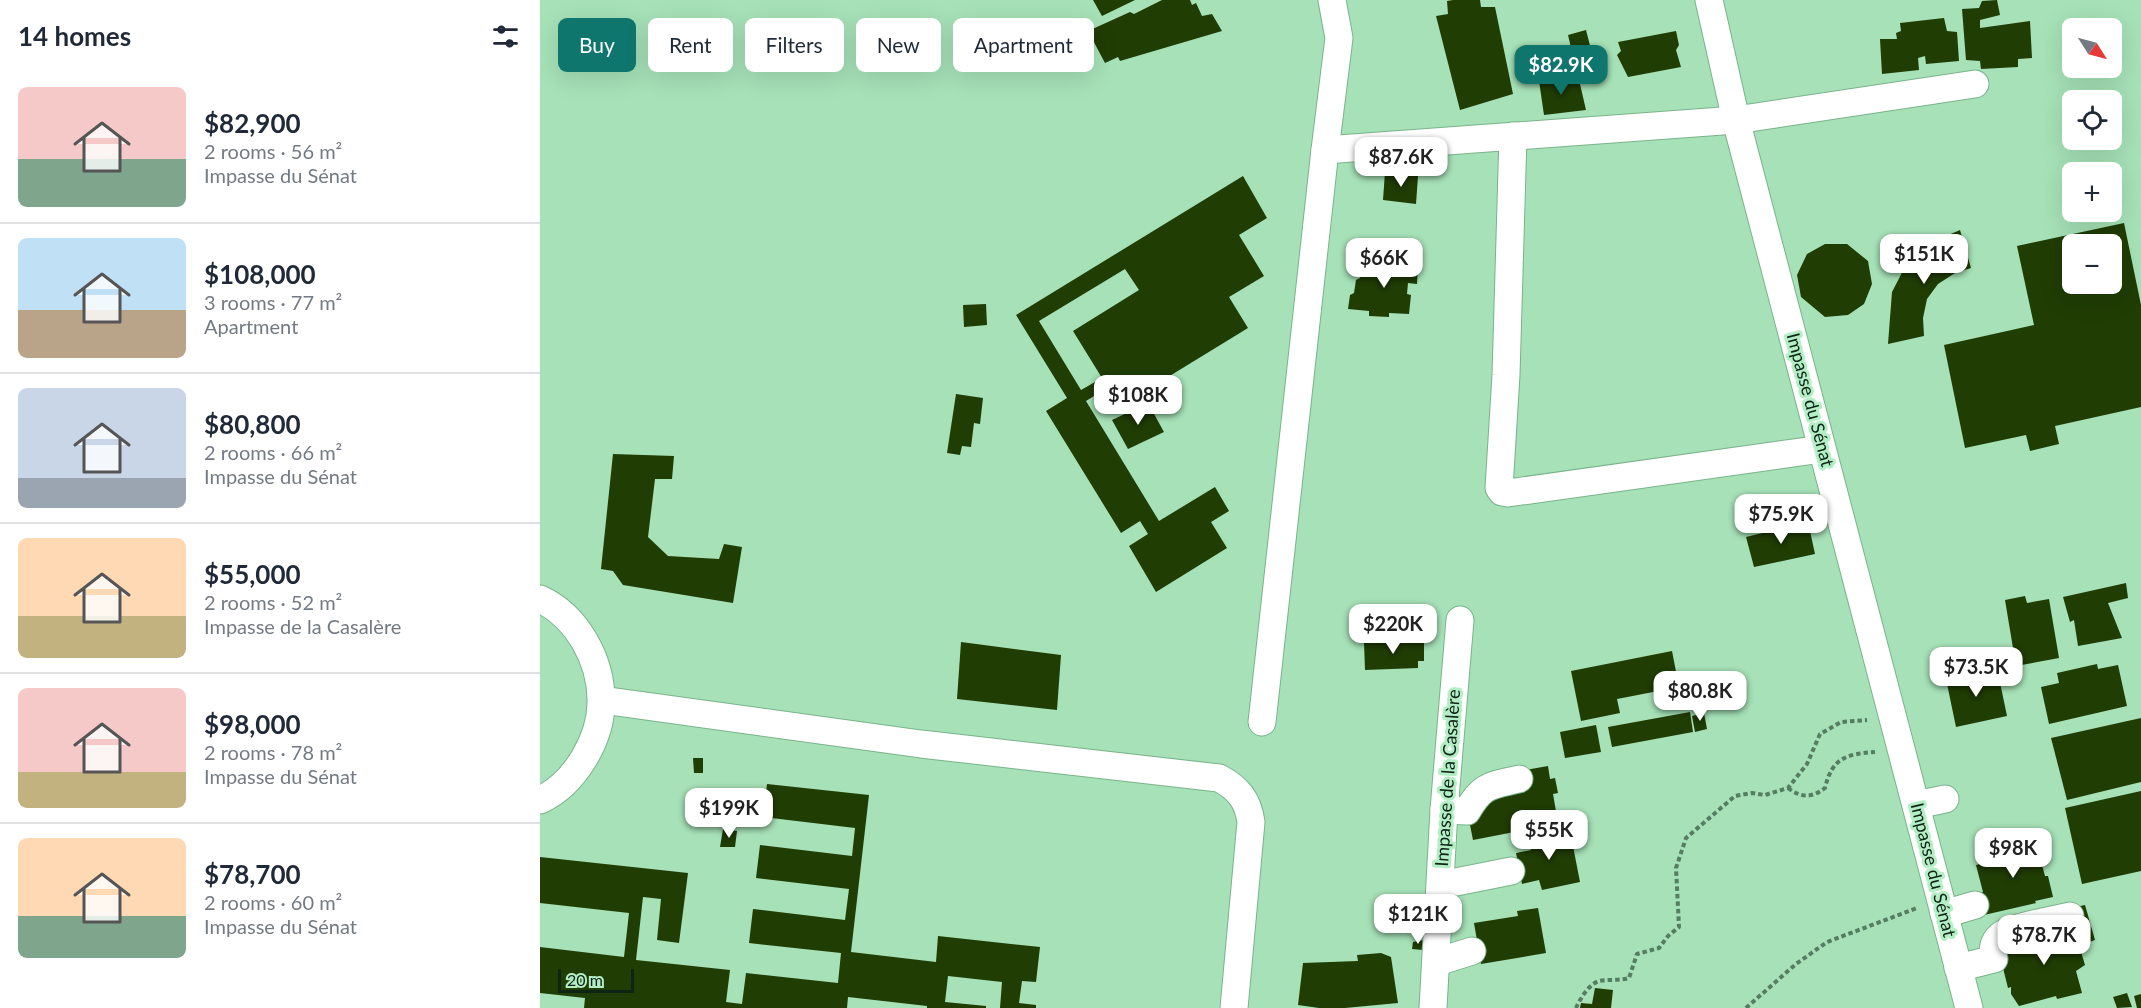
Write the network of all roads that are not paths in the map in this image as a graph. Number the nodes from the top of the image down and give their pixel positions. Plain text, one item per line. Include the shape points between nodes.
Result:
1 (1332, 0) edge
2 (1708, 0) edge
3 (1975, 84) dead end
4 (1736, 120) junction
5 (1513, 136) junction
6 (1325, 150) junction
7 (1822, 449) junction
8 (540, 599) edge
9 (1460, 620) dead end
10 (602, 700) junction
11 (1262, 722) dead end
12 (1519, 779) dead end
13 (1945, 799) dead end
14 (540, 800) edge
15 (1916, 805) junction
16 (1444, 810) junction
17 (1511, 871) dead end
18 (1441, 883) junction
19 (1975, 905) dead end
20 (1942, 907) junction
21 (2070, 916) dead end
22 (1472, 951) dead end
23 (1437, 962) junction
24 (1958, 968) junction
25 (1233, 1008) edge
26 (1433, 1008) edge
27 (1969, 1008) edge

1 - 6 street via 1339,38
2 - 4 street, Impasse du Sénat
3 - 4 street
4 - 5 street
4 - 7 street, Impasse du Sénat
5 - 6 street
5 - 7 street via 1499,488 1502,492
6 - 11 street
7 - 15 street, Impasse du Sénat
8 - 10 street via 578,629 596,663
9 - 16 street, Impasse de la Casalère
10 - 14 street via 595,737 577,771
10 - 25 street via 921,744 1219,778 1233,785 1243,798 1251,822
12 - 16 street via 1488,785 1467,811
13 - 15 street
15 - 20 street, Impasse du Sénat
16 - 18 street, Impasse de la Casalère
17 - 18 street
18 - 23 street, Impasse de la Casalère
19 - 20 street
20 - 24 street, Impasse du Sénat
21 - 24 street via 2007,932 1996,940 1994,959
22 - 23 street
23 - 26 street, Impasse de la Casalère
24 - 27 street, Impasse du Sénat

